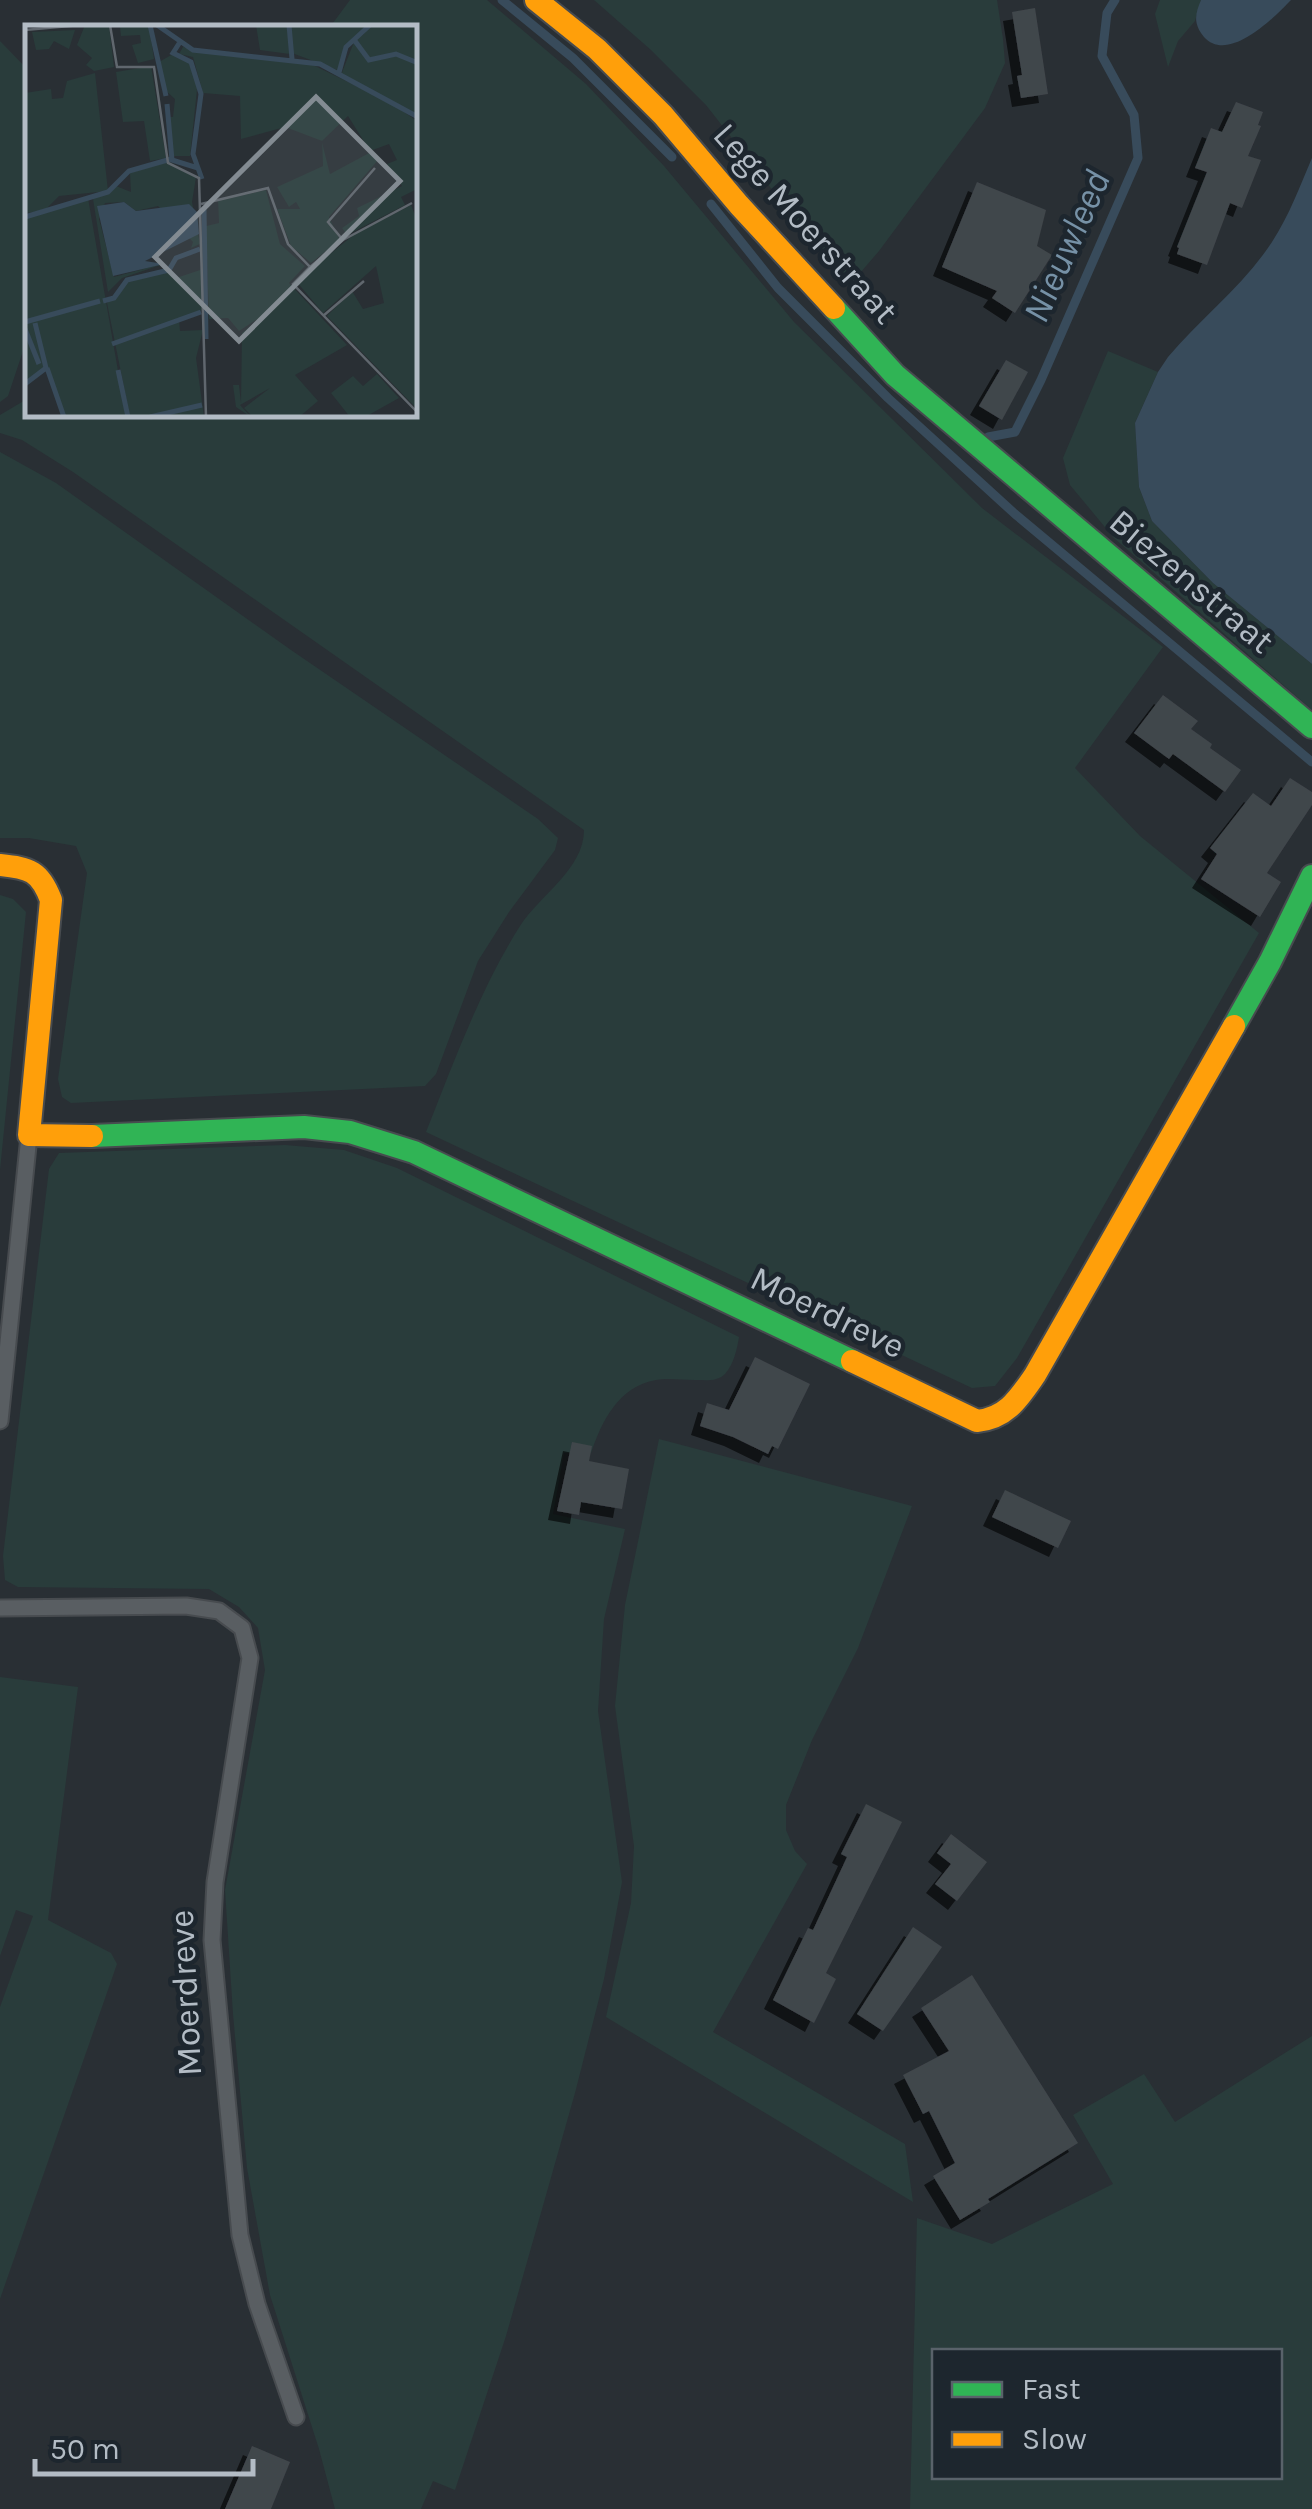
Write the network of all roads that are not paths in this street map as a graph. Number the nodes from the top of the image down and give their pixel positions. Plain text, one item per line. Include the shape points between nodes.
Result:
1 (536, 0) edge
2 (1028, 489) joint
3 (1312, 727) edge
4 (0, 866) edge
5 (1312, 876) edge
6 (29, 1135) junction
7 (0, 1421) edge
8 (0, 1608) edge
9 (296, 2417) dead end

1 - 2 street, Lege Moerstraat via 662,114 896,375
2 - 3 street, Biezenstraat
4 - 6 street via 28,868 45,882 51,900
5 - 6 street, Moerdreve via 1270,962 1035,1375 994,1421 977,1422 384,1141 304,1127
6 - 7 lane
8 - 9 lane, Moerdreve via 186,1606 219,1612 242,1628 250,1658 212,1940 240,2236

